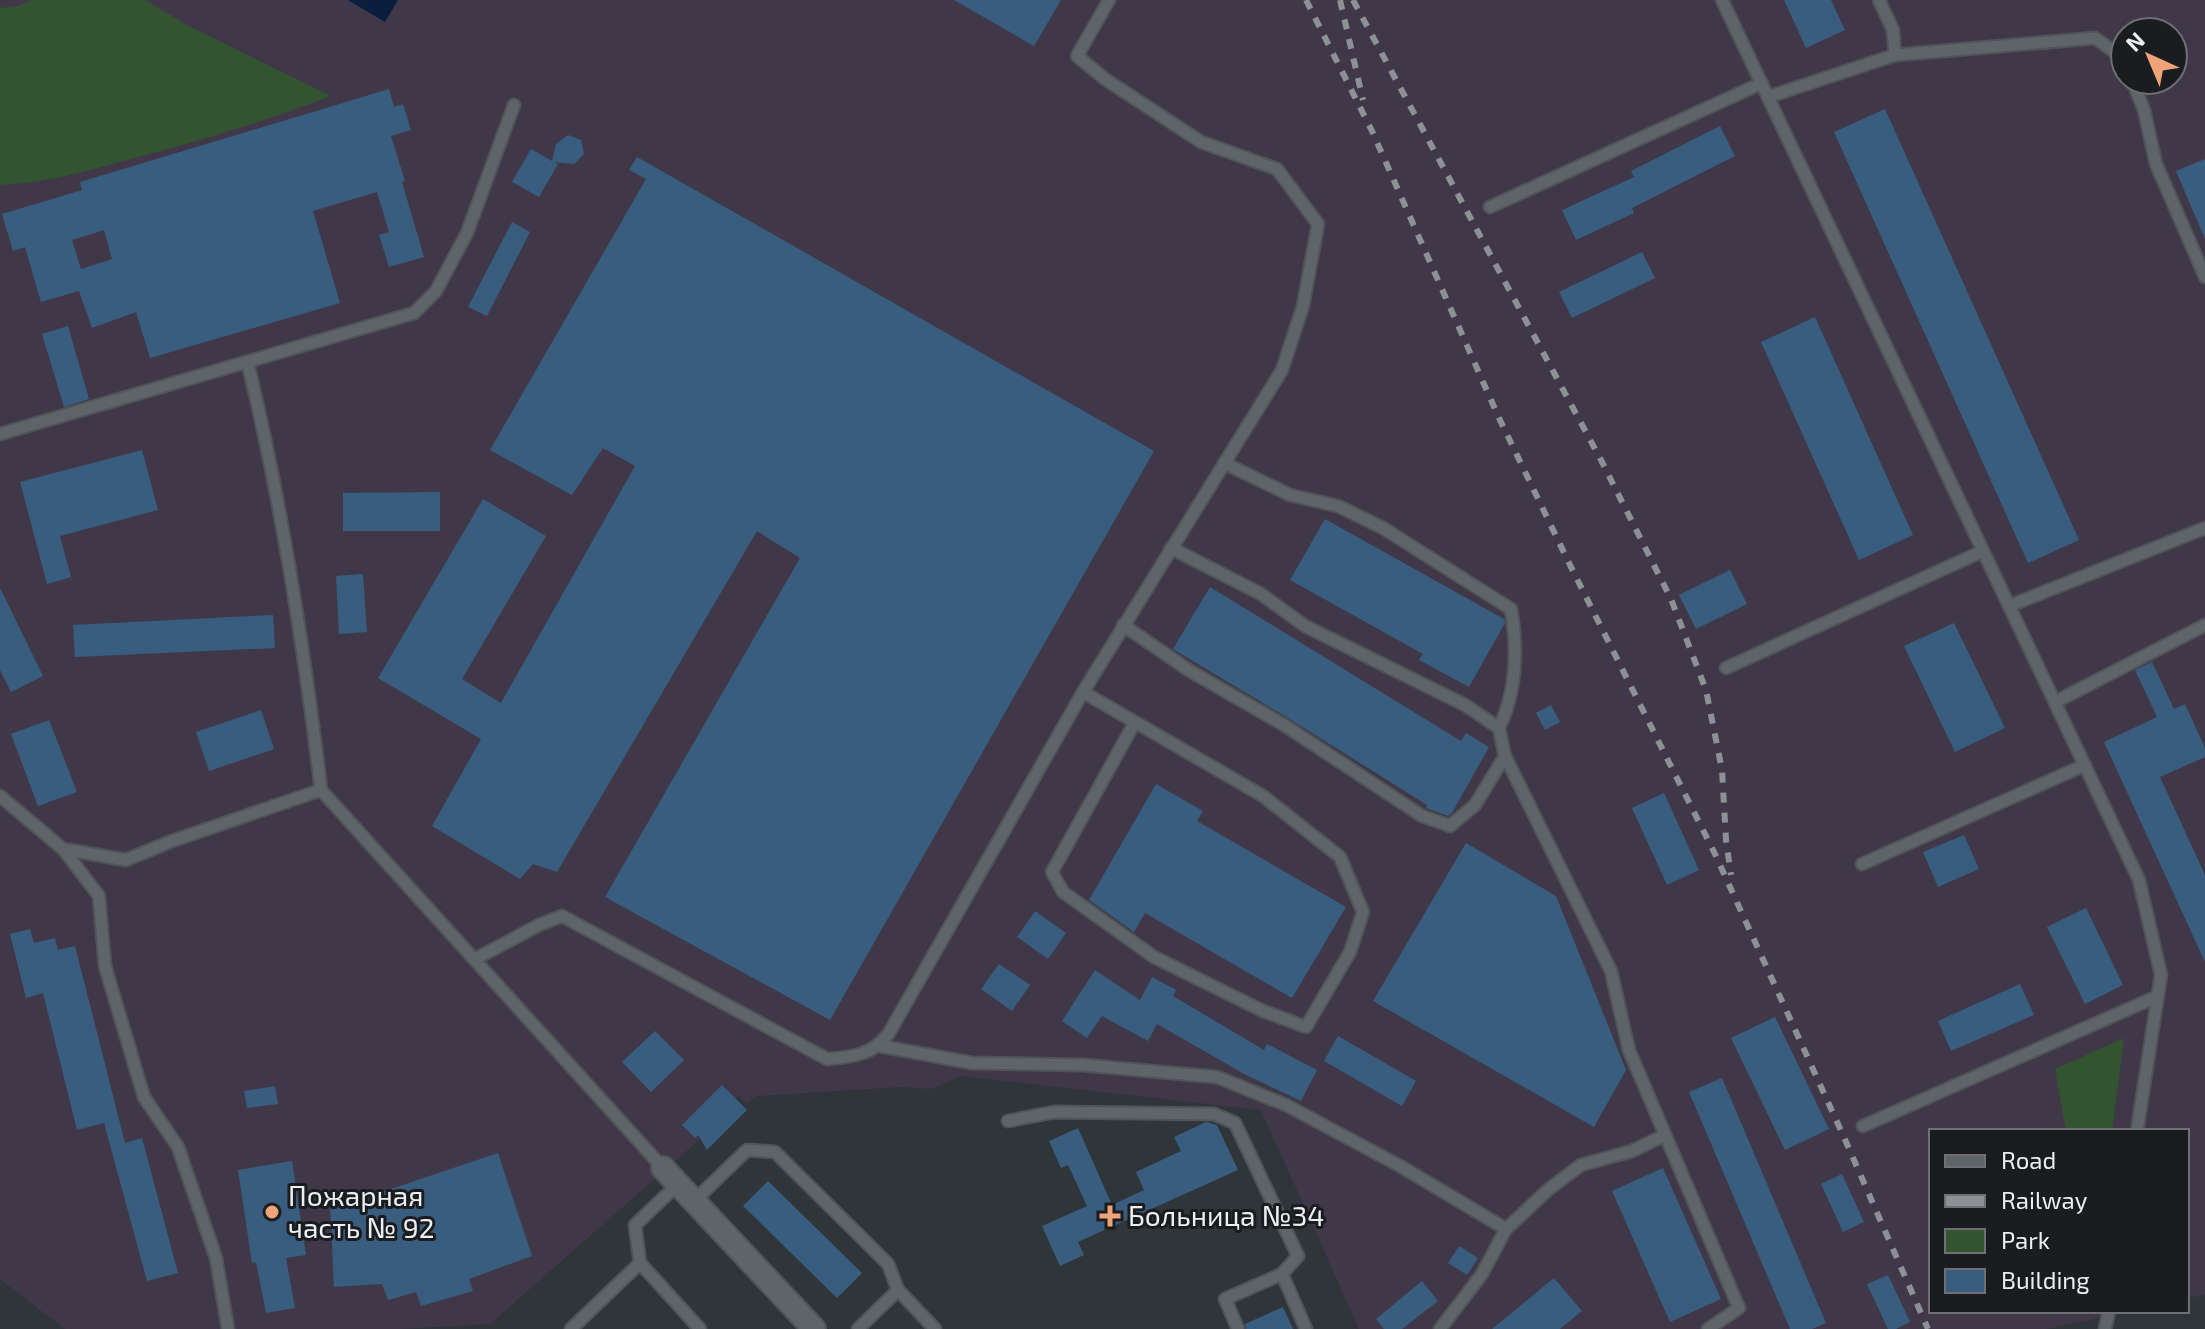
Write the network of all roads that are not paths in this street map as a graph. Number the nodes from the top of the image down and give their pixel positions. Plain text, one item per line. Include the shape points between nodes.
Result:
1 (1109, 0) edge
2 (1722, 0) edge
3 (1879, 0) edge
4 (2109, 48) edge
5 (1895, 55) junction
6 (1762, 83) junction
7 (2138, 96) edge
8 (1768, 97) junction
9 (514, 105) dead end
10 (1490, 207) dead end
11 (2205, 277) edge
12 (248, 364) junction
13 (0, 434) edge
14 (1224, 463) junction
15 (2205, 528) edge
16 (1171, 548) junction
17 (1983, 551) junction
18 (2009, 606) junction
19 (1123, 625) junction
20 (2205, 625) edge
21 (1726, 668) dead end
22 (1083, 692) junction
23 (2055, 702) junction
24 (1135, 722) junction
25 (1499, 728) junction
26 (1505, 756) junction
27 (2085, 765) junction
28 (321, 790) junction
29 (0, 796) edge
30 (63, 849) junction
31 (1862, 864) dead end
32 (475, 959) junction
33 (2158, 996) junction
34 (880, 1046) junction
35 (1008, 1121) dead end
36 (1863, 1126) dead end
37 (2137, 1129) edge
38 (1665, 1135) junction
39 (671, 1176) junction
40 (694, 1201) junction
41 (1506, 1229) junction
42 (640, 1263) junction
43 (1282, 1274) junction
44 (898, 1290) junction
45 (228, 1329) edge
46 (571, 1329) edge
47 (700, 1329) edge
48 (814, 1329) edge
49 (858, 1329) edge
50 (935, 1329) edge
51 (1238, 1329) edge
52 (1306, 1329) edge
53 (1440, 1329) edge
54 (1708, 1329) edge

1 - 14 lane via 1077,56 1201,142 1277,169 1318,224 1303,306 1282,370
2 - 6 lane
3 - 5 lane via 1893,30
4 - 5 lane via 2095,38
5 - 8 lane
6 - 8 lane
6 - 10 lane
7 - 11 lane via 2156,164
8 - 17 lane
9 - 12 lane via 467,233 436,291 414,313
12 - 13 lane
12 - 28 lane via 307,669
14 - 16 lane
14 - 25 lane via 1290,495 1338,506 1383,528 1511,609 1517,640 1515,672
15 - 18 lane
16 - 19 lane
16 - 25 lane
17 - 18 lane
17 - 21 lane
18 - 23 lane
19 - 22 lane
19 - 26 lane via 1422,816 1450,826 1475,805
20 - 23 lane
22 - 24 lane
22 - 34 lane
23 - 27 lane
24 - 24 lane via 1263,796 1340,857 1363,912 1350,952 1306,1027 1154,957 1063,892 1052,872
25 - 26 lane
26 - 38 lane via 1611,971 1629,1050
27 - 31 lane
27 - 33 lane via 2139,880 2161,975
28 - 30 lane via 126,860
28 - 32 lane
29 - 30 lane
30 - 45 lane via 99,896 105,966 144,1097 178,1147 216,1258
32 - 34 lane via 562,916 827,1059 857,1057
32 - 39 lane
33 - 36 lane
33 - 37 lane
34 - 41 lane via 972,1063 1083,1065 1217,1077 1286,1105
35 - 43 lane via 1069,1112 1214,1114 1235,1123 1298,1256
38 - 41 lane via 1581,1165
38 - 54 lane via 1739,1308
39 - 40 street
39 - 42 lane via 635,1225
40 - 44 lane via 747,1150 775,1152 888,1264
40 - 48 street
41 - 53 lane via 1482,1274
42 - 46 lane
42 - 47 lane
43 - 51 lane via 1225,1299
43 - 52 lane
44 - 49 lane
44 - 50 lane

